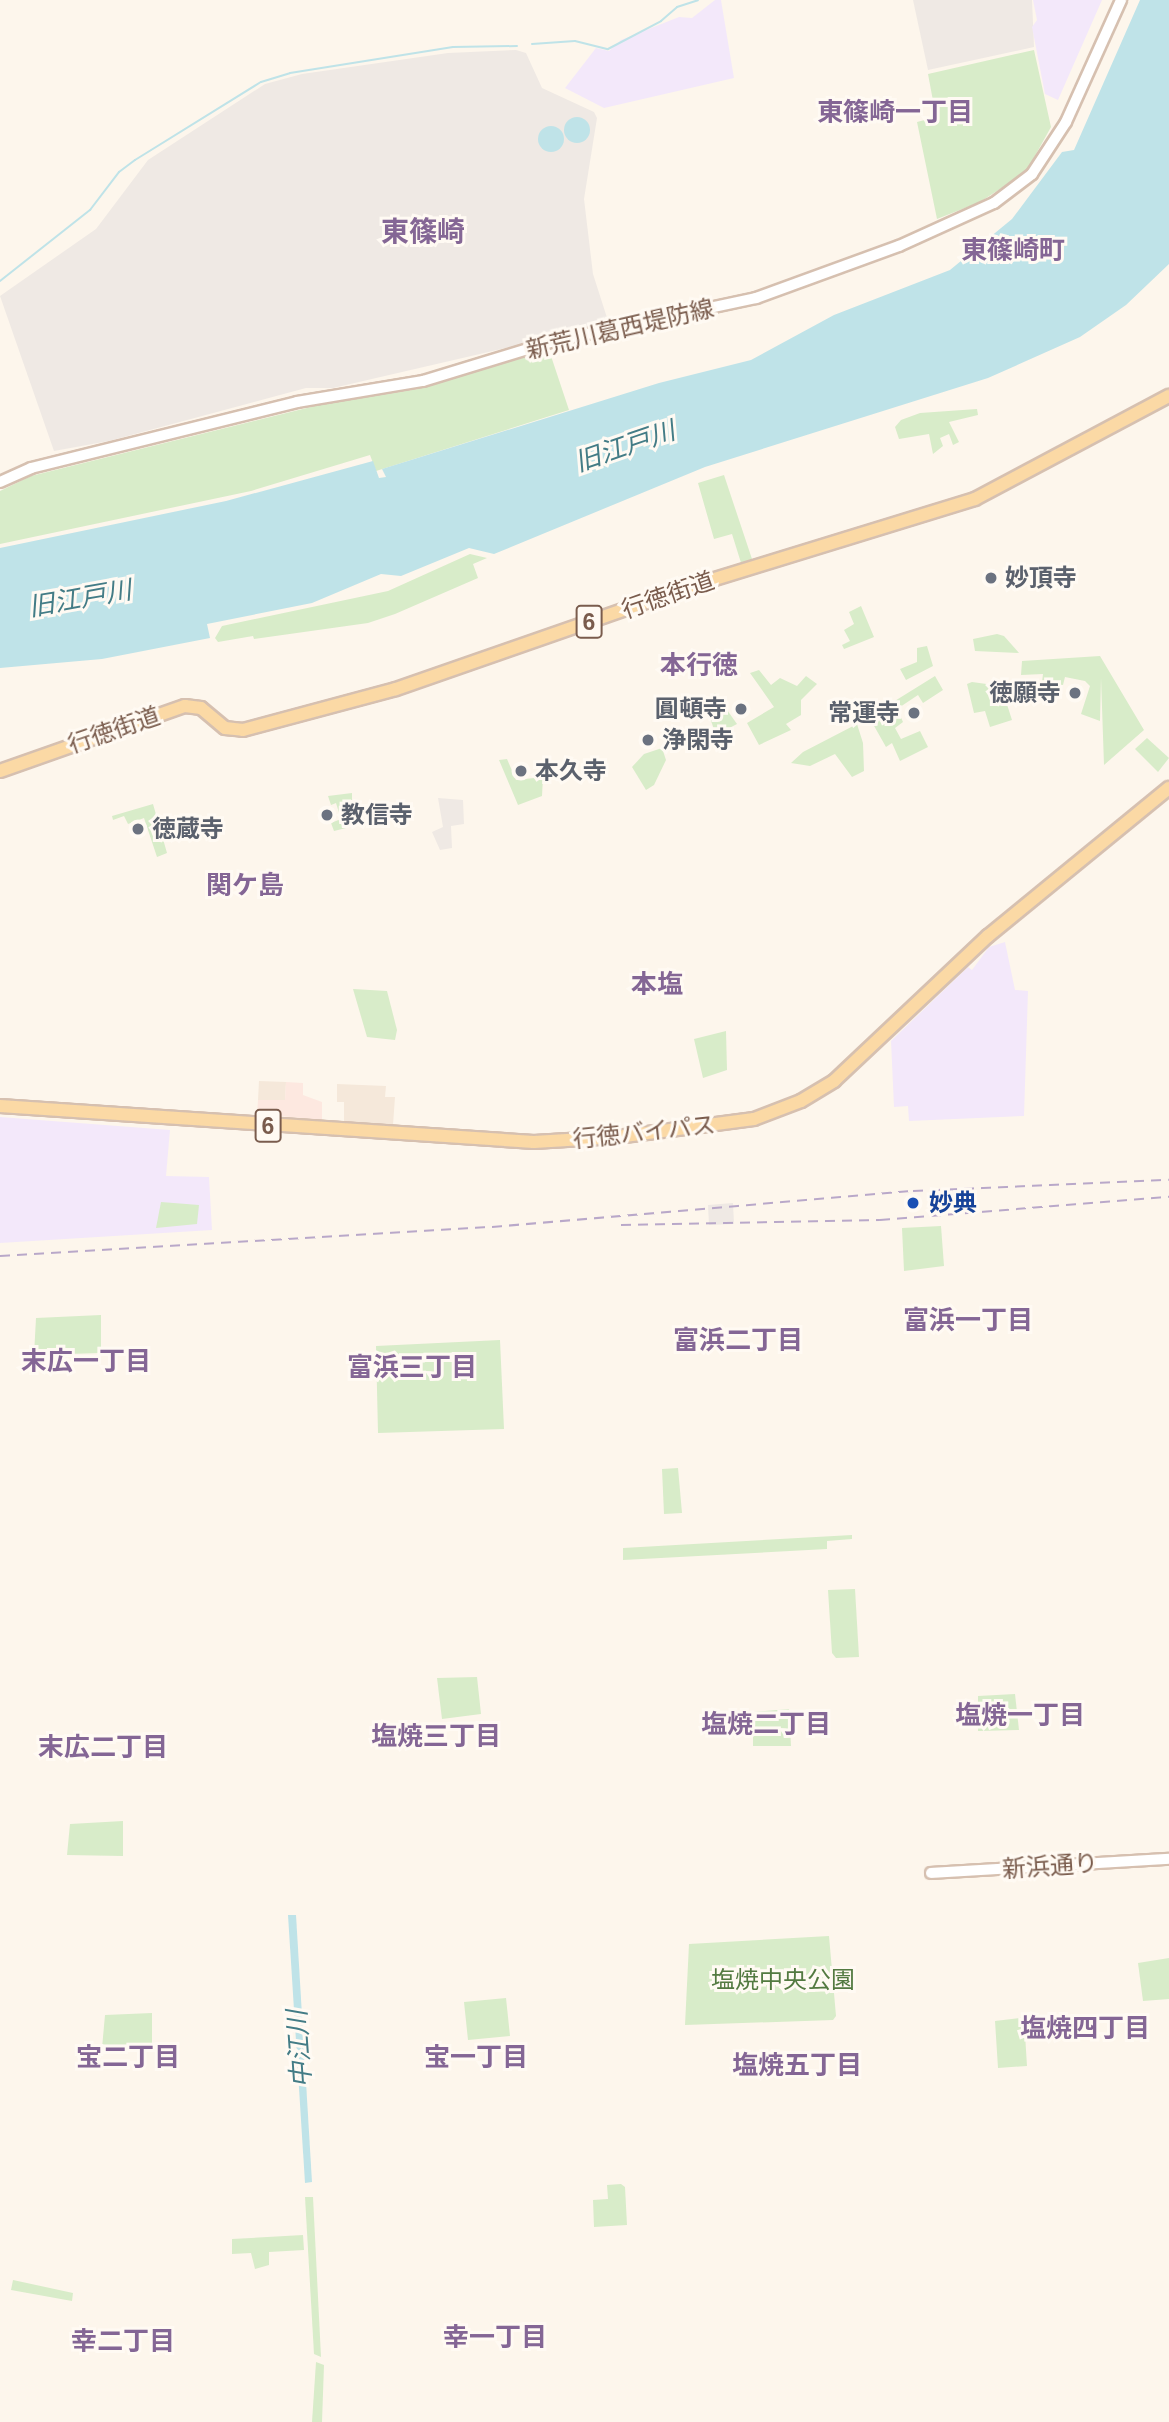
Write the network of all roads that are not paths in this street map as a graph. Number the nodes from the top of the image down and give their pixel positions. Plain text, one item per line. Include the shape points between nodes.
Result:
1 (1121, 0) edge
2 (1169, 396) edge
3 (0, 482) edge
4 (0, 771) edge
5 (1169, 788) edge
6 (0, 1106) edge
7 (1169, 1859) edge
8 (931, 1873) dead end

1 - 3 main road, 新荒川葛西堤防線 via 1066,122 1032,174 994,203 899,246 756,298 554,341 423,381 297,402 31,468
2 - 4 main road, 行徳街道 / 6 via 975,499 691,586 385,692 237,731 225,728 201,708 185,706
5 - 6 main road, 行徳バイパス / 6 via 988,936 834,1080 801,1101 754,1119 617,1137 487,1141
7 - 8 main road, 新浜通り

